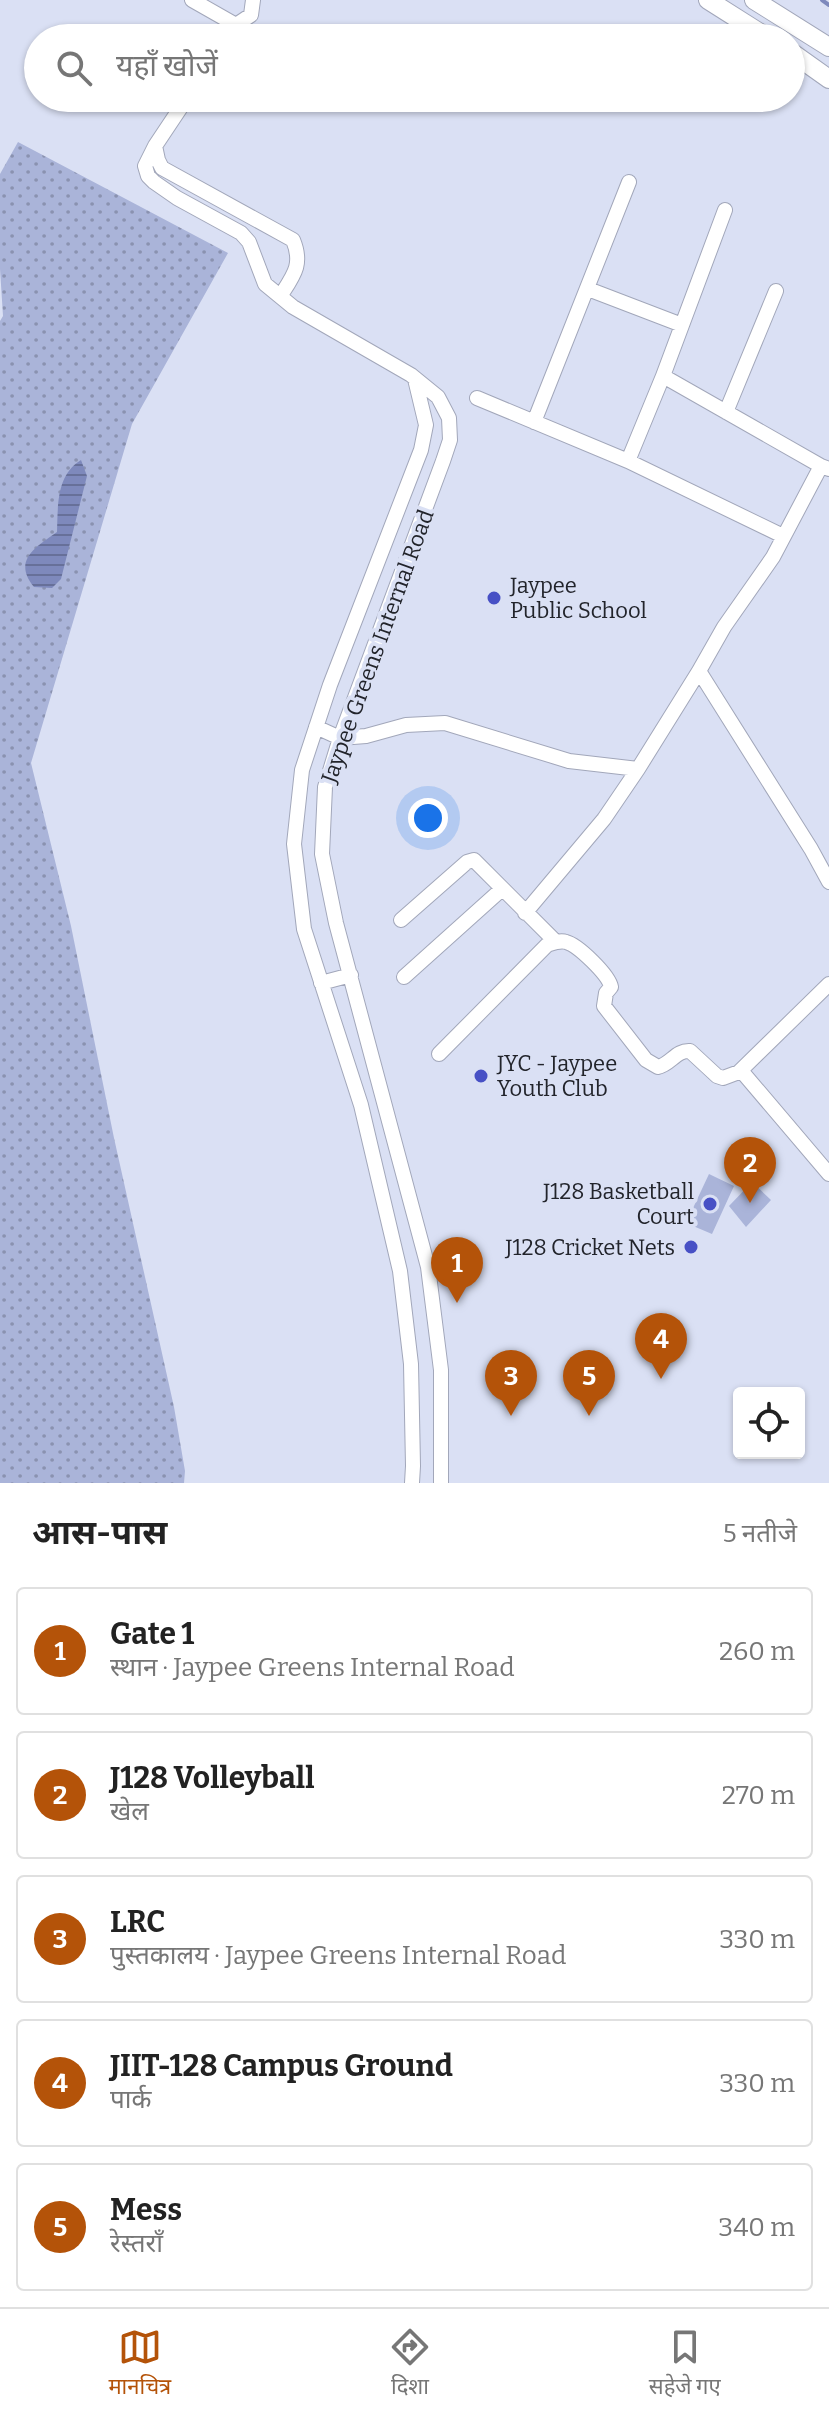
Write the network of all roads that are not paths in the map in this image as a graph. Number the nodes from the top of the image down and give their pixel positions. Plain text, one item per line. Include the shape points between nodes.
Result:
1 (192, 0) edge
2 (253, 0) edge
3 (708, 0) edge
4 (754, 0) edge
5 (234, 24) edge
6 (238, 24) edge
7 (746, 24) edge
8 (792, 24) edge
9 (805, 32) edge
10 (829, 47) edge
11 (805, 62) edge
12 (829, 79) edge
13 (178, 112) edge
14 (155, 146) junction
15 (629, 182) dead end
16 (725, 210) dead end
17 (588, 289) junction
18 (776, 291) dead end
19 (281, 295) junction
20 (682, 325) junction
21 (663, 376) junction
22 (415, 379) junction
23 (477, 398) dead end
24 (726, 412) junction
25 (534, 422) junction
26 (628, 461) junction
27 (825, 467) edge
28 (783, 536) junction
29 (699, 671) junction
30 (316, 727) junction
31 (340, 738) junction
32 (638, 769) junction
33 (829, 882) edge
34 (502, 889) junction
35 (525, 913) junction
36 (401, 920) dead end
37 (556, 942) junction
38 (351, 975) junction
39 (404, 977) dead end
40 (321, 983) junction
41 (829, 984) edge
42 (439, 1054) dead end
43 (739, 1072) junction
44 (829, 1174) edge
45 (412, 1483) edge
46 (441, 1483) edge

1 - 5 street
2 - 6 street via 251,15
3 - 7 street
4 - 8 street
9 - 10 street
11 - 12 street
13 - 14 street
14 - 19 street, Jaypee Greens Internal Road via 145,166 148,176 241,233 265,284
14 - 19 street via 162,168 293,240 300,255
15 - 17 street
16 - 20 street
17 - 20 street
17 - 25 street
18 - 24 street
19 - 22 street, Jaypee Greens Internal Road
20 - 21 street
21 - 24 street
21 - 26 street
22 - 30 street, Jaypee Greens Internal Road via 426,425 421,450
22 - 31 street, Jaypee Greens Internal Road via 438,397 449,418 450,440
23 - 25 street
24 - 27 street
25 - 26 street
26 - 28 street
27 - 28 street
28 - 29 street
29 - 32 street
29 - 33 street
30 - 31 street
30 - 40 street, Jaypee Greens Internal Road via 302,770 294,844 304,929
31 - 32 street via 445,723 569,761
31 - 38 street, Jaypee Greens Internal Road via 325,787 322,854
32 - 35 street via 604,819
34 - 35 street
34 - 36 street via 470,860
34 - 39 street
35 - 37 street
37 - 42 street via 539,952
37 - 43 street via 573,946 607,976 607,1012 653,1065 663,1066 690,1051 717,1076
38 - 40 street
38 - 46 street, Jaypee Greens Internal Road via 428,1267 441,1370
40 - 45 street, Jaypee Greens Internal Road via 361,1105 400,1271 411,1364
41 - 43 street
43 - 44 street

